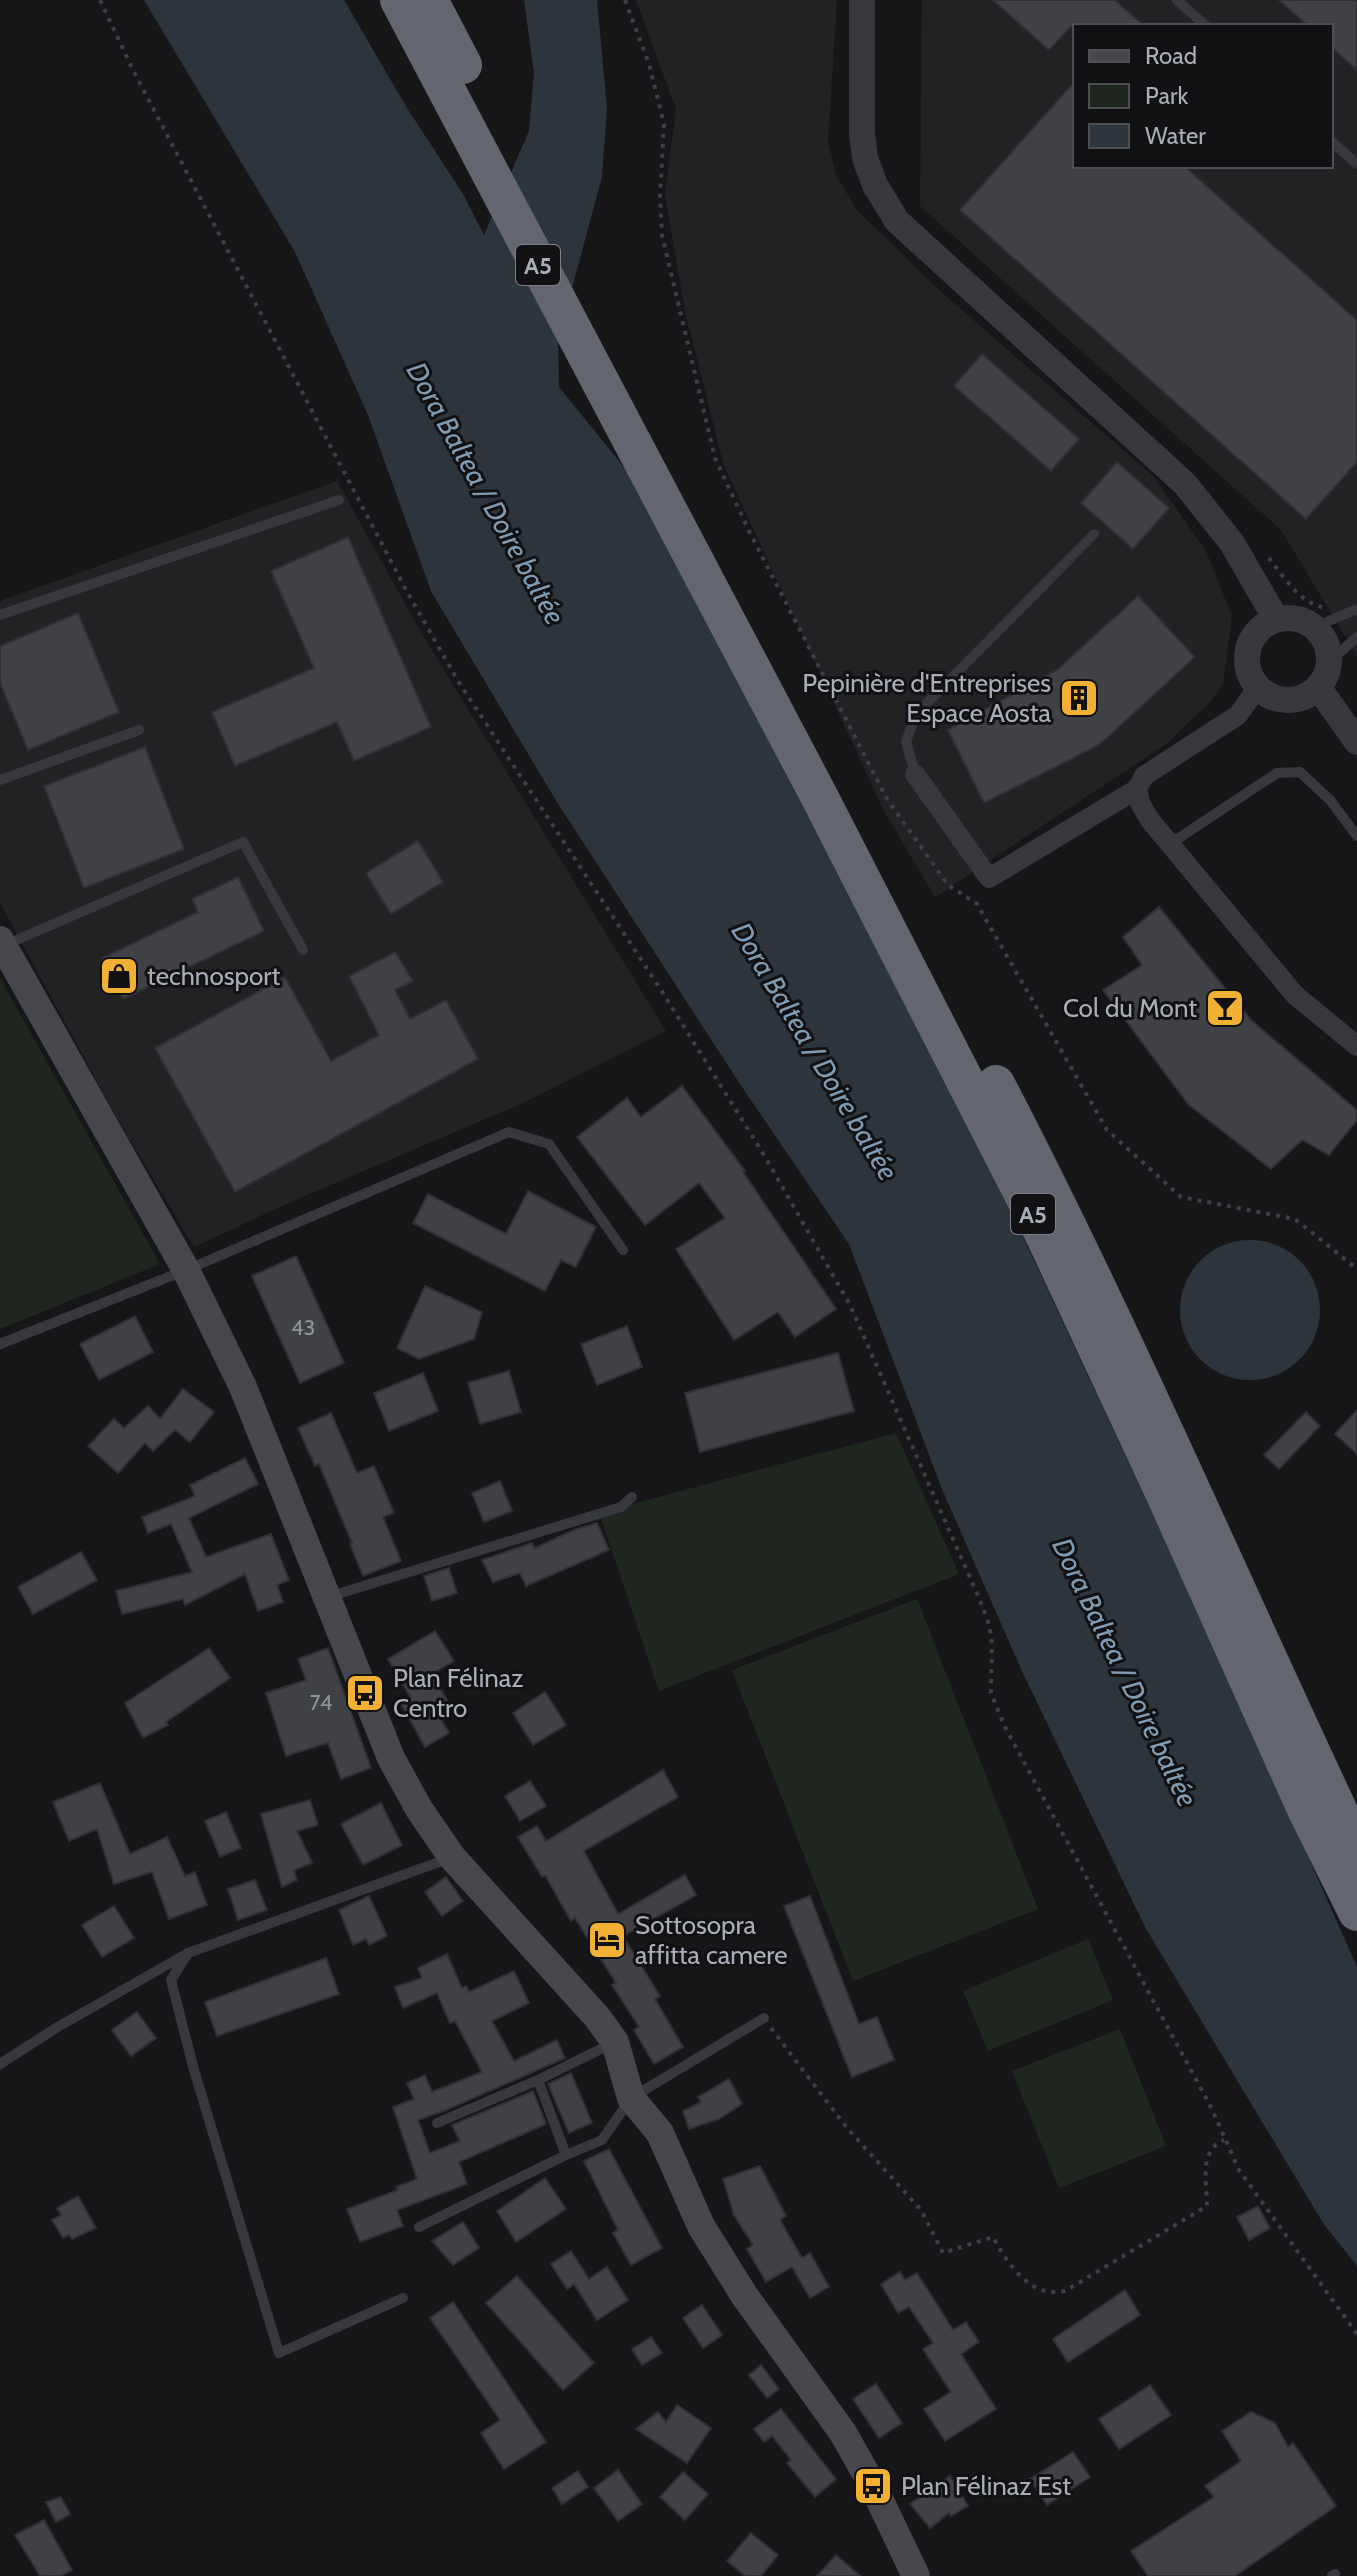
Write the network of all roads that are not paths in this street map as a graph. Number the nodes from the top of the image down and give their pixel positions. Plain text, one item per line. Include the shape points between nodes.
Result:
1 (399, 0) edge
2 (429, 0) edge
3 (862, 0) edge
4 (1177, 0) edge
5 (1204, 24) edge
6 (1333, 143) edge
7 (1357, 164) edge
8 (339, 500) dead end
9 (1094, 534) dead end
10 (1357, 609) edge
11 (0, 615) edge
12 (1276, 619) junction
13 (1314, 627) junction
14 (1357, 637) edge
15 (1323, 675) junction
16 (1258, 687) junction
17 (139, 730) dead end
18 (1357, 742) edge
19 (915, 774) joint
20 (0, 780) edge
21 (1137, 789) junction
22 (1357, 836) edge
23 (1170, 844) junction
24 (2, 943) edge
25 (303, 950) dead end
26 (1357, 1046) edge
27 (623, 1250) dead end
28 (186, 1270) junction
29 (0, 1344) edge
30 (632, 1497) dead end
31 (326, 1598) junction
32 (1357, 1850) edge
33 (452, 1857) junction
34 (1357, 1912) edge
35 (188, 1953) junction
36 (764, 2018) road end
37 (615, 2042) junction
38 (0, 2064) edge
39 (538, 2080) junction
40 (631, 2098) junction
41 (437, 2123) dead end
42 (566, 2155) junction
43 (419, 2227) dead end
44 (403, 2298) dead end
45 (910, 2570) edge

1 - 34 highway, A5 via 1044,1235
2 - 32 highway, A5 via 1065,1216
3 - 12 street via 865,158 897,221 1185,484 1232,543
4 - 5 lane
6 - 7 lane
8 - 11 lane
9 - 19 lane via 917,713 906,741
10 - 13 lane
12 - 13 street via 1302,620
12 - 16 street via 1251,641 1249,673
13 - 15 street via 1327,649
14 - 15 lane
15 - 16 street via 1307,695 1295,700 1269,696
15 - 18 street
16 - 21 street via 1238,715 1144,776
17 - 20 lane
19 - 21 street via 989,878
21 - 23 street via 1150,820
22 - 23 lane via 1300,772 1277,773
23 - 26 street via 1295,995
24 - 25 lane via 243,842
24 - 28 main road
27 - 28 lane via 549,1144 509,1132
28 - 29 lane
28 - 31 main road via 243,1387
30 - 31 lane via 621,1507
31 - 33 main road via 391,1758
33 - 35 lane
33 - 37 main road
35 - 38 lane
35 - 44 lane via 171,1980 279,2353
36 - 40 lane
37 - 39 lane
37 - 40 main road
39 - 41 lane
39 - 42 lane
40 - 42 lane via 602,2140
40 - 45 main road via 660,2133 701,2226 744,2295 843,2433
42 - 43 lane

